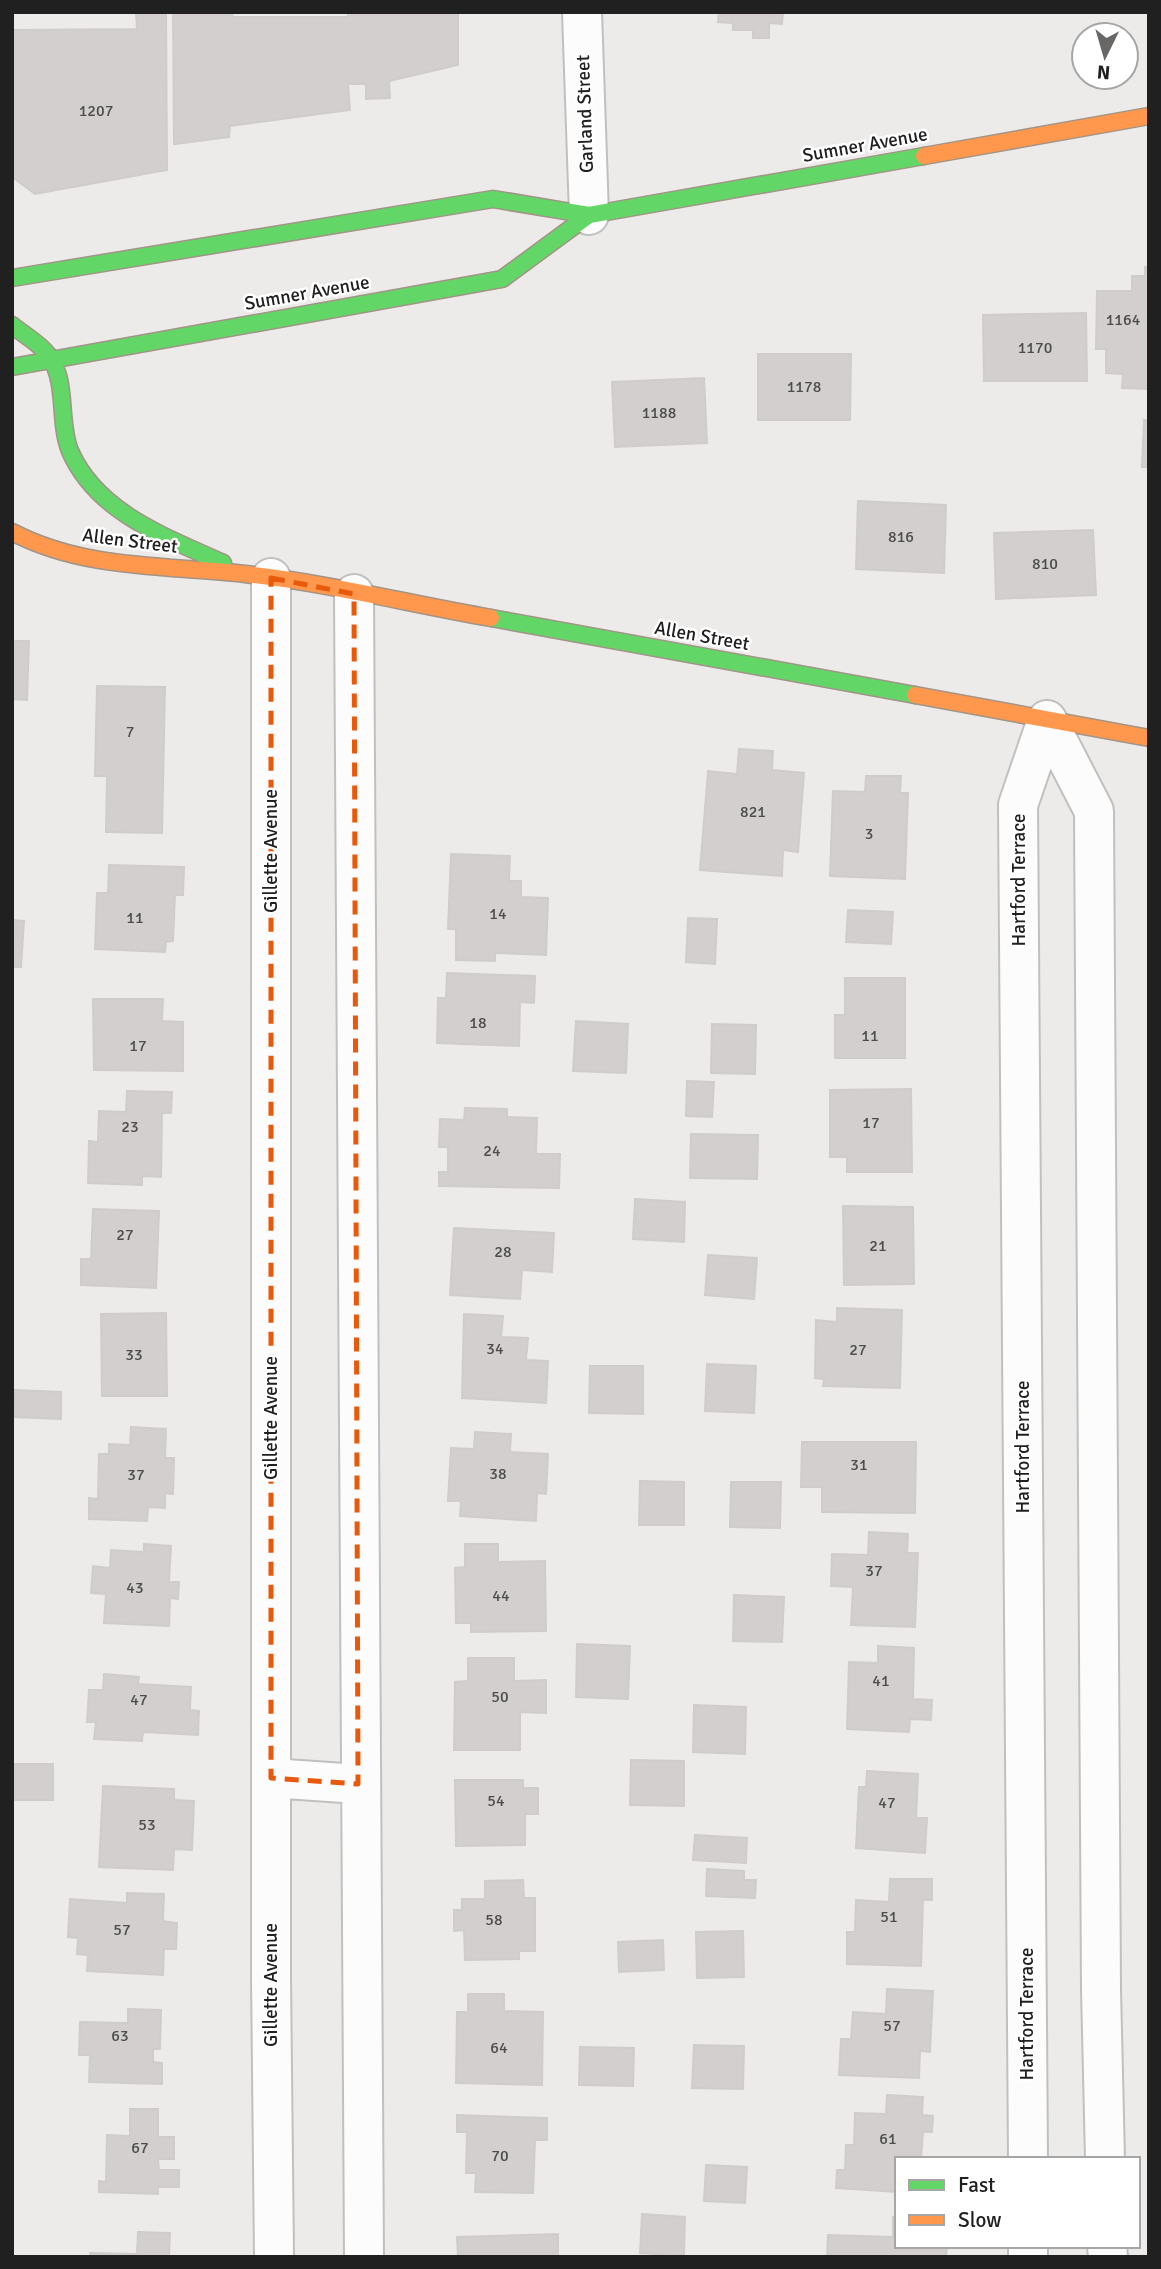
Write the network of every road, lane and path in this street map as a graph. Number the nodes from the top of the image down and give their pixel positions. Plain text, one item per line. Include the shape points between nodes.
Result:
1 (582, 12) edge
2 (1149, 116) edge
3 (589, 215) junction
4 (12, 278) edge
5 (12, 325) edge
6 (52, 360) junction
7 (12, 367) edge
8 (12, 532) edge
9 (259, 576) junction
10 (354, 594) junction
11 (1047, 720) junction
12 (1149, 738) edge
13 (271, 1778) junction
14 (358, 1784) junction
15 (1027, 2157) edge
16 (1105, 2157) edge
17 (274, 2257) edge
18 (364, 2257) edge

1 - 3 street, Garland Street
2 - 3 main road, Sumner Avenue
3 - 4 main road, Sumner Avenue via 493,199
3 - 6 main road, Sumner Avenue via 502,279
5 - 6 main road
6 - 7 main road, Sumner Avenue
6 - 9 main road, Allen Street via 70,453 113,508 131,521
8 - 9 main road, Allen Street via 41,548 127,564
9 - 10 main road, Allen Street
9 - 13 street, Gillette Avenue
10 - 11 main road, Allen Street
10 - 14 street
11 - 12 main road, Allen Street
11 - 15 street, Hartford Terrace via 1018,805
11 - 16 street via 1094,811
13 - 14 street
13 - 17 street, Gillette Avenue
14 - 18 street

